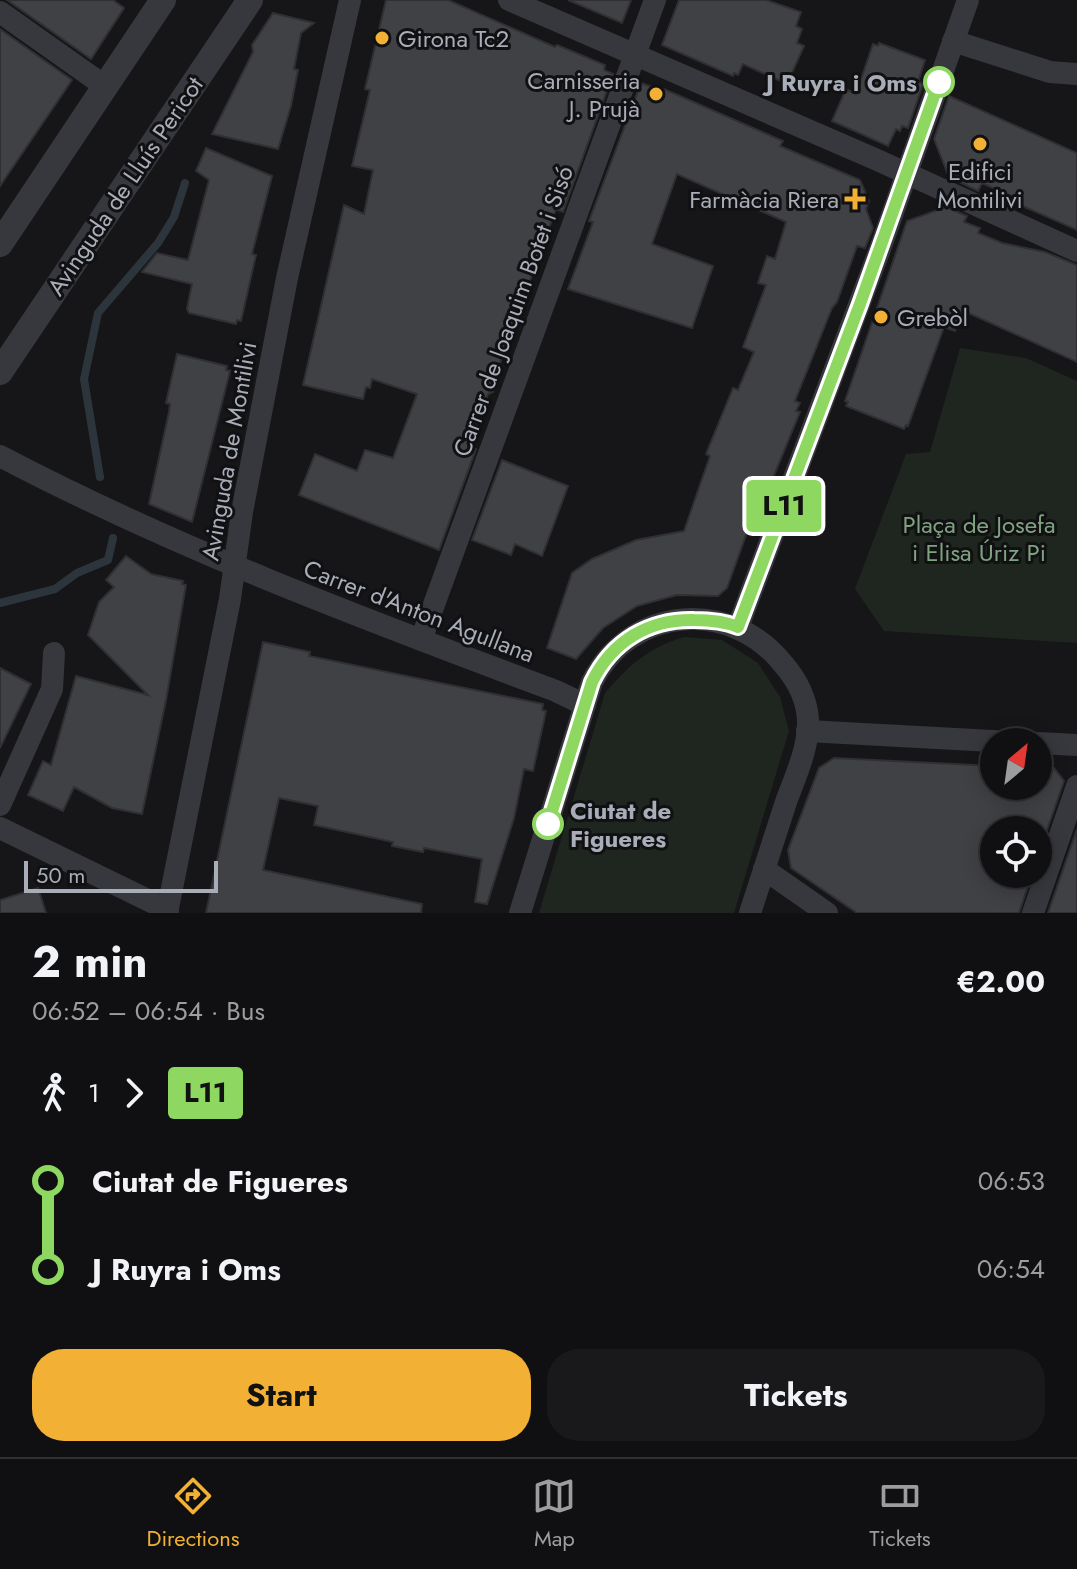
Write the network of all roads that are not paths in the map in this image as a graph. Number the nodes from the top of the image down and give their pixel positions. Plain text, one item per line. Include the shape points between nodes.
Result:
1 (163, 0) edge
2 (250, 0) edge
3 (509, 0) edge
4 (655, 0) edge
5 (968, 0) edge
6 (347, 3) edge
7 (0, 12) edge
8 (953, 41) junction
9 (635, 55) junction
10 (1077, 74) edge
11 (106, 87) junction
12 (906, 174) junction
13 (0, 244) edge
14 (1077, 251) edge
15 (0, 372) edge
16 (0, 456) edge
17 (234, 567) junction
18 (738, 627) junction
19 (421, 640) junction
20 (54, 653) dead end
21 (585, 705) junction
22 (807, 731) junction
23 (980, 740) edge
24 (1052, 744) edge
25 (1077, 745) edge
26 (1077, 786) edge
27 (0, 805) edge
28 (0, 828) edge
29 (764, 869) junction
30 (168, 912) edge
31 (520, 913) edge
32 (750, 913) edge
33 (827, 913) edge
34 (1033, 913) edge

1 - 11 street
2 - 15 street, Avinguda de Lluís Pericot
3 - 9 street
4 - 9 street, Carrer de Joaquim Botet i Sisó
5 - 8 street
6 - 17 street, Avinguda de Montilivi via 287,278
7 - 11 street
8 - 10 street via 1050,72
8 - 12 street
9 - 12 street
9 - 19 street, Carrer de Joaquim Botet i Sisó
11 - 13 street
12 - 14 street
12 - 18 street
16 - 17 street, Carrer d'Anton Agullana
17 - 19 street, Carrer d'Anton Agullana
17 - 30 street, Avinguda de Montilivi
18 - 21 street via 681,620 640,631 599,667
18 - 22 street via 768,647 793,676 802,694
19 - 21 street, Carrer d'Anton Agullana
20 - 27 street via 52,689
21 - 31 street
22 - 23 street
22 - 29 street
24 - 25 street
26 - 34 street
28 - 30 street
29 - 32 street
29 - 33 street

